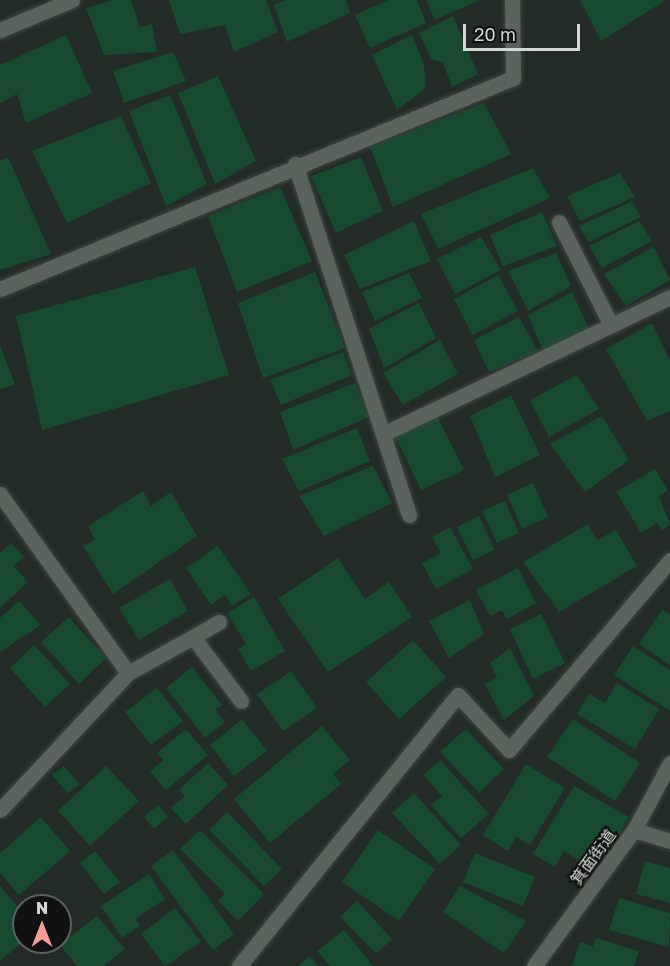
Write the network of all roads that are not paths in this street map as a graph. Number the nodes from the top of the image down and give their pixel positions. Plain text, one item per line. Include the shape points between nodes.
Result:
1 (72, 0) edge
2 (512, 0) edge
3 (0, 30) edge
4 (295, 164) junction
5 (559, 222) dead end
6 (0, 289) edge
7 (670, 297) edge
8 (611, 326) junction
9 (385, 433) junction
10 (0, 494) edge
11 (410, 515) dead end
12 (670, 560) edge
13 (219, 622) dead end
14 (193, 637) junction
15 (128, 673) junction
16 (241, 701) dead end
17 (670, 763) edge
18 (0, 810) edge
19 (634, 830) junction
20 (670, 841) edge
21 (239, 966) edge
22 (534, 966) edge

1 - 3 street
2 - 4 street via 513,78
4 - 6 street
4 - 9 street
5 - 8 street
7 - 8 street
8 - 9 street
9 - 11 street
10 - 15 street
12 - 21 street via 509,750 458,695
13 - 14 street
14 - 15 street
14 - 16 street
15 - 18 street
17 - 19 street, 箕面街道
19 - 20 street
19 - 22 street, 箕面街道

